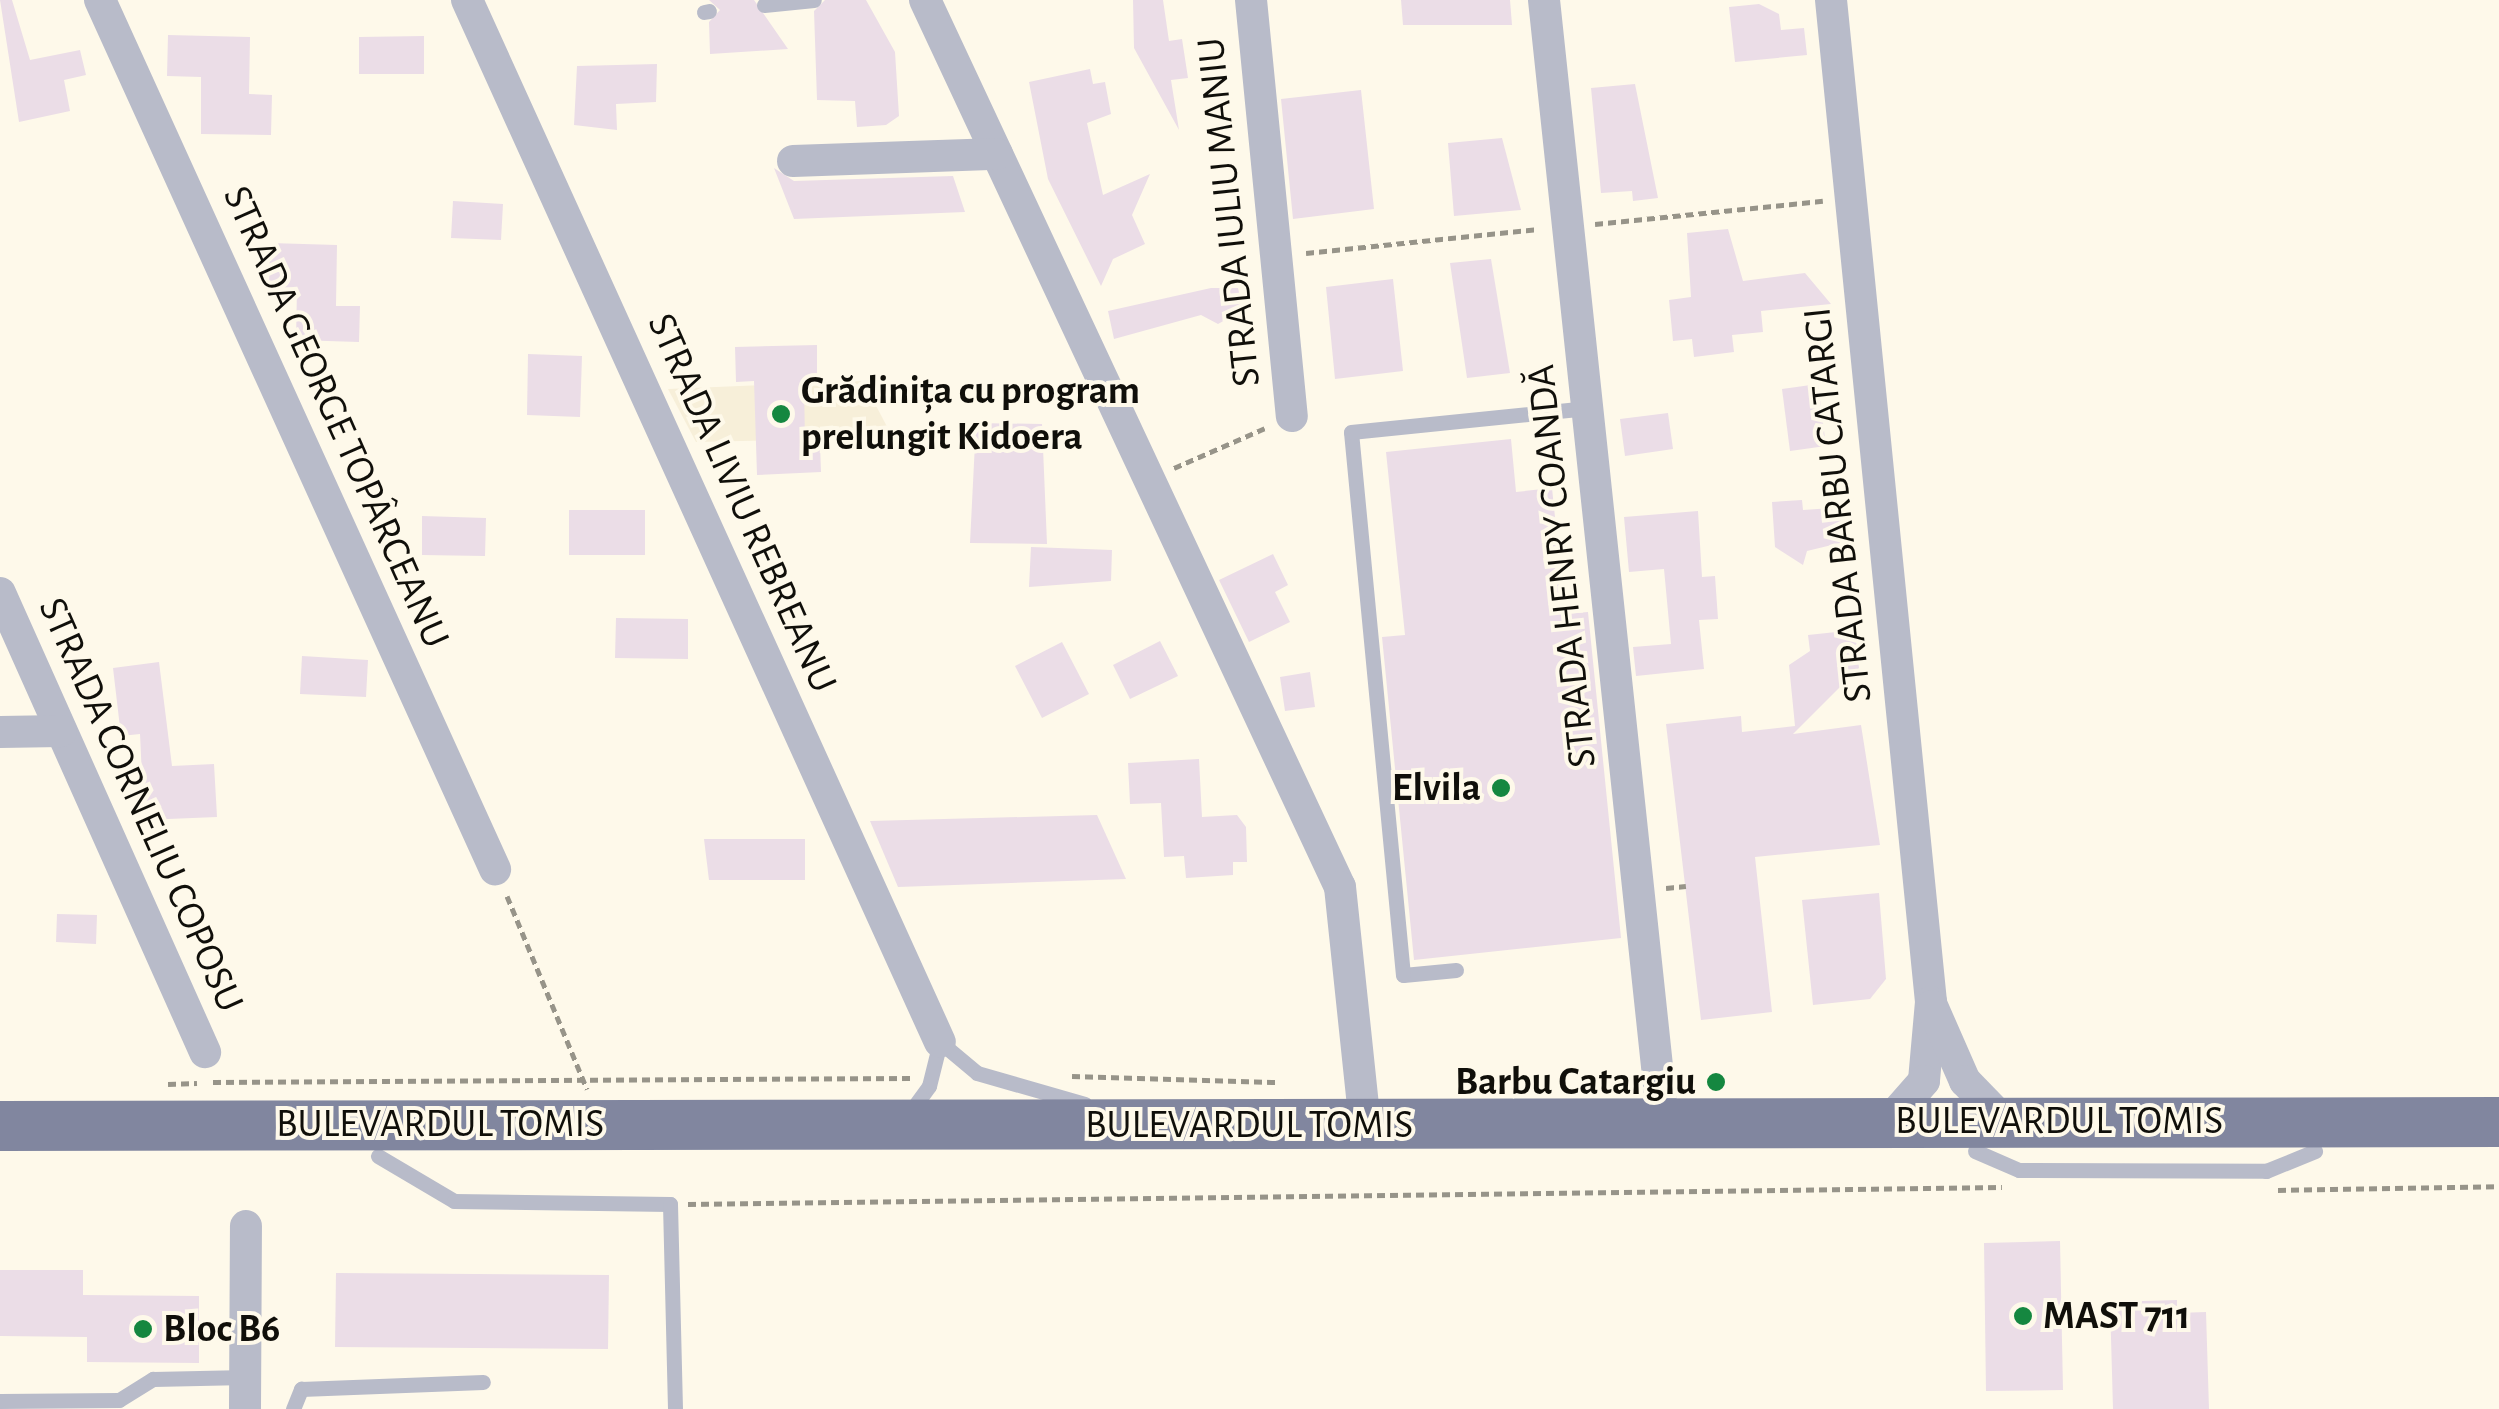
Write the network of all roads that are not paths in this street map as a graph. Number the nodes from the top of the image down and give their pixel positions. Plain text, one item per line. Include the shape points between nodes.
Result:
1 (100, 0) edge
2 (467, 0) edge
3 (814, 0) edge
4 (925, 0) edge
5 (1251, 0) edge
6 (1544, 0) edge
7 (1831, 0) edge
8 (764, 6) dead end
9 (997, 154) junction
10 (794, 161) dead end
11 (1588, 408) junction
12 (1292, 416) road end
13 (0, 593) edge
14 (61, 731) junction
15 (0, 732) edge
16 (495, 869) road end
17 (1456, 970) dead end
18 (1931, 1002) junction
19 (940, 1042) junction
20 (205, 1052) dead end
21 (1889, 1121) junction
22 (2499, 1122) edge
23 (1664, 1123) junction
24 (901, 1125) junction
25 (1161, 1125) junction
26 (1365, 1125) junction
27 (0, 1126) edge
28 (1989, 1136) junction
29 (2499, 1152) edge
30 (378, 1156) junction
31 (0, 1158) edge
32 (246, 1226) dead end
33 (483, 1382) dead end
34 (246, 1393) edge
35 (0, 1401) edge
36 (293, 1409) edge
37 (675, 1409) edge

1 - 16 street, STRADA GEORGE TOPÂRCEANU
2 - 19 street, STRADA LIVIU REBREANU
3 - 8 lane
4 - 9 street
5 - 12 street, STRADA IULIU MANIU
6 - 11 street, STRADA HENRY COANDĂ
7 - 18 street, STRADA BARBU CATARGI
9 - 10 street
9 - 26 street via 1340,887
11 - 17 lane via 1351,432 1403,975
11 - 23 street, STRADA HENRY COANDĂ
13 - 14 street, STRADA CORNELIU COPOSU
14 - 15 street
14 - 20 street, STRADA CORNELIU COPOSU
18 - 21 street, STRADA BARBU CATARGI via 1924,1081
18 - 28 street, STRADA BARBU CATARGI
19 - 24 lane via 931,1078
19 - 25 lane, STRADA LIVIU REBREANU via 977,1073
21 - 23 main road, BULEVARDUL TOMIS
21 - 28 main road, BULEVARDUL TOMIS
22 - 28 main road, BULEVARDUL TOMIS
23 - 26 main road, BULEVARDUL TOMIS
24 - 25 main road, BULEVARDUL TOMIS
24 - 27 main road, BULEVARDUL TOMIS
25 - 26 main road, BULEVARDUL TOMIS
28 - 29 main road, BULEVARDUL TOMIS via 2315,1152
28 - 30 main road, BULEVARDUL TOMIS
30 - 31 main road, BULEVARDUL TOMIS
30 - 37 lane via 454,1201 670,1204
32 - 34 street
33 - 36 lane via 301,1388
34 - 35 lane via 153,1379 118,1400

